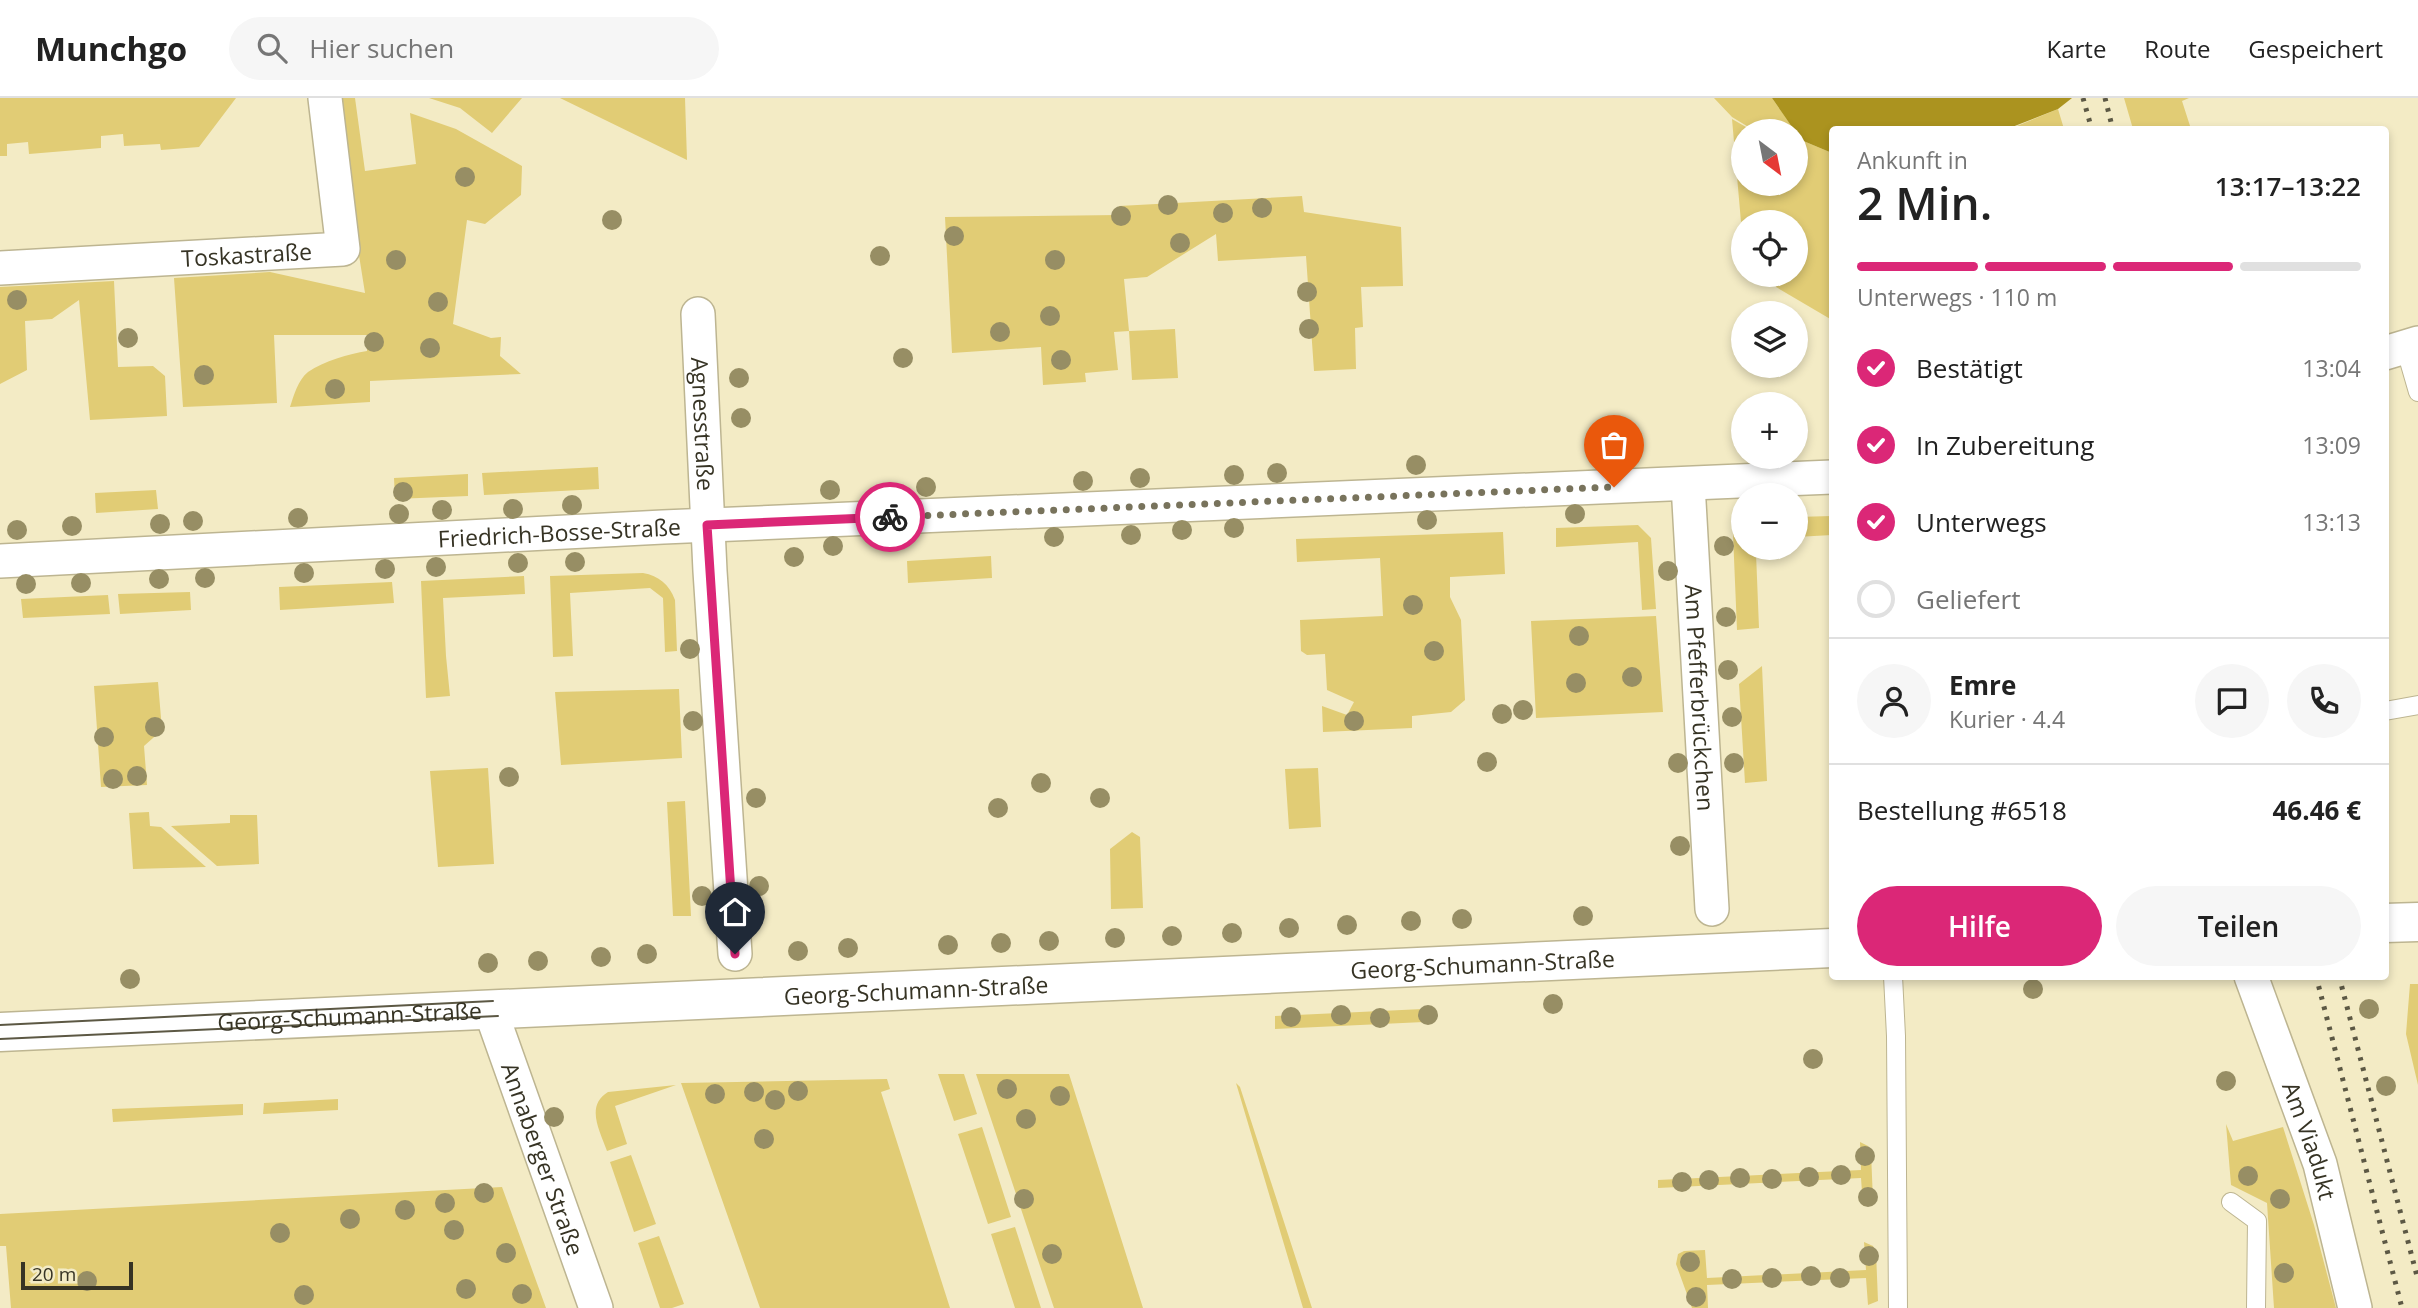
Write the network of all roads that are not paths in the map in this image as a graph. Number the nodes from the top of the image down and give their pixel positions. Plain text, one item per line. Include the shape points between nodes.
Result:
1 (325, 98) edge
2 (0, 268) edge
3 (698, 314) dead end
4 (2403, 348) edge
5 (2418, 392) edge
6 (1829, 477) edge
7 (1688, 484) junction
8 (707, 525) junction
9 (0, 561) edge
10 (2418, 705) edge
11 (2389, 710) edge
12 (1712, 909) dead end
13 (2418, 922) edge
14 (2389, 923) edge
15 (1829, 948) edge
16 (735, 954) dead end
17 (1893, 980) edge
18 (2252, 980) edge
19 (489, 1009) junction
20 (0, 1032) edge
21 (2231, 1202) dead end
22 (596, 1308) edge
23 (1898, 1308) edge
24 (2256, 1308) edge
25 (2355, 1308) edge

1 - 2 street, Toskastraße via 342,249
3 - 8 street, Agnesstraße
4 - 5 lane
6 - 7 street, Friedrich-Bosse-Straße
7 - 8 street, Friedrich-Bosse-Straße
7 - 12 street, Am Pfefferbrückchen
8 - 9 street, Friedrich-Bosse-Straße
8 - 16 street, Agnesstraße
10 - 11 lane
13 - 14 main road
15 - 19 main road, Georg-Schumann-Straße
17 - 23 lane
18 - 25 street, Am Viadukt via 2319,1164
19 - 20 main road, Georg-Schumann-Straße
19 - 22 street, Annaberger Straße
21 - 24 lane via 2257,1221

